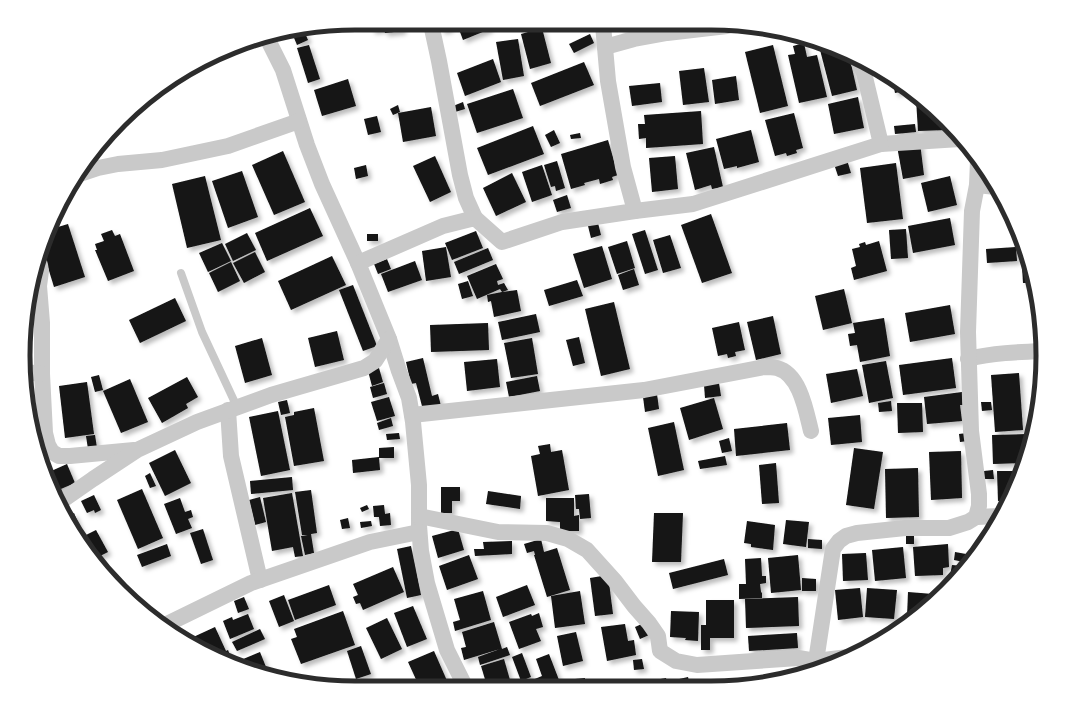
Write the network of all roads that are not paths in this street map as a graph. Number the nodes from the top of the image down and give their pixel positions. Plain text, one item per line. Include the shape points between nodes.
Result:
1 (432, 30) edge
2 (603, 30) edge
3 (693, 30) edge
4 (269, 42) edge
5 (605, 47) junction
6 (861, 68) edge
7 (299, 121) junction
8 (953, 139) edge
9 (881, 144) junction
10 (978, 170) edge
11 (87, 172) edge
12 (977, 185) junction
13 (988, 186) edge
14 (635, 211) junction
15 (475, 218) junction
16 (358, 263) junction
17 (41, 271) edge
18 (180, 273) dead end
19 (389, 339) junction
20 (1036, 351) edge
21 (968, 359) junction
22 (34, 373) edge
23 (232, 408) junction
24 (412, 415) junction
25 (811, 431) dead end
26 (137, 450) junction
27 (64, 499) edge
28 (419, 516) junction
29 (993, 516) edge
30 (976, 517) junction
31 (419, 532) junction
32 (260, 580) junction
33 (170, 623) edge
34 (825, 660) edge
35 (816, 661) junction
36 (462, 681) edge

1 - 15 street via 460,175
2 - 5 street
3 - 5 street via 641,37
4 - 7 street via 283,70
5 - 14 street via 608,81 623,167
6 - 9 street
7 - 11 street via 228,146
7 - 16 street via 322,184
8 - 9 street
9 - 14 street via 693,204
10 - 12 street
12 - 13 street
12 - 21 street via 972,211
14 - 15 street via 562,222 502,242
15 - 16 street via 443,226
16 - 19 street
17 - 22 street via 39,286 42,323
18 - 23 lane
19 - 23 street via 375,361 364,368
19 - 24 street via 409,398
20 - 21 street via 1007,352
21 - 30 street via 971,431 979,494
22 - 26 street via 45,433 52,452 59,456 70,456
23 - 26 street
23 - 32 street via 231,456
24 - 25 street via 644,390 764,367 777,368 794,380 801,394
24 - 28 street via 419,485
26 - 27 street
28 - 31 street
28 - 35 street via 498,532 547,533 568,539 587,550 615,581 658,636 660,651 676,661 697,665 798,658
29 - 30 street
30 - 35 street via 949,528 905,528 857,533 839,541 833,548
31 - 32 street via 370,542
31 - 36 street via 427,582 447,650
32 - 33 street
34 - 35 street

